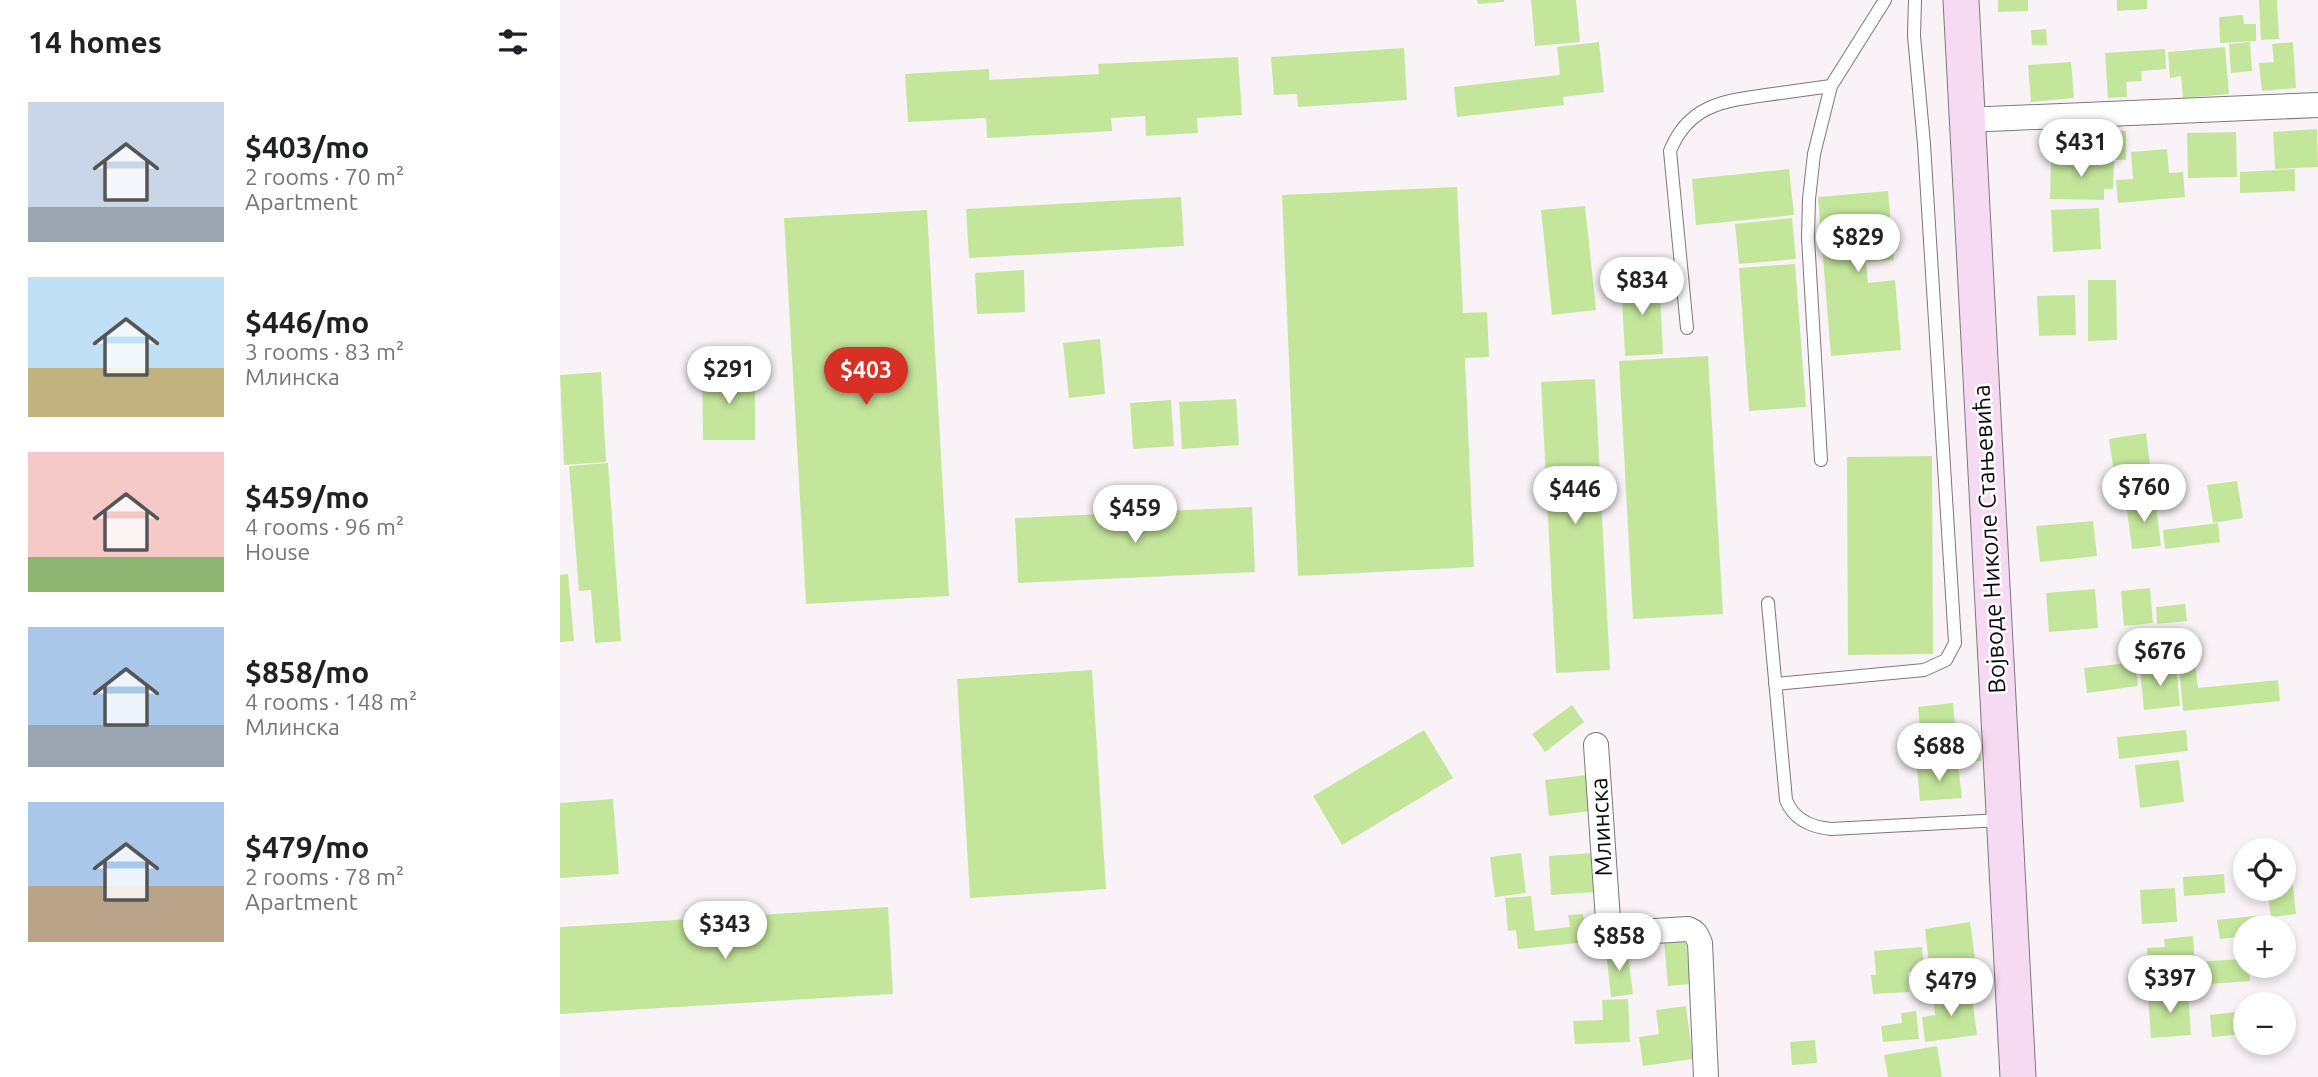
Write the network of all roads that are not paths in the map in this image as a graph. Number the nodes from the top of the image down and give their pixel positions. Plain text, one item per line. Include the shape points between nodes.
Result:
1 (1885, 0) edge
2 (1915, 0) edge
3 (1961, 0) edge
4 (1831, 86) junction
5 (2318, 105) edge
6 (1966, 120) junction
7 (1687, 328) dead end
8 (1821, 460) dead end
9 (1768, 603) dead end
10 (1776, 684) junction
11 (1596, 745) dead end
12 (2004, 820) junction
13 (1706, 1077) edge
14 (2018, 1077) edge

1 - 4 lane
2 - 10 lane via 1955,643 1946,660 1924,670
3 - 6 street, Војводе Николе Стањевића
4 - 7 lane via 1728,100 1701,112 1677,133 1670,151
4 - 8 lane via 1814,154 1809,199
5 - 6 street
6 - 12 street, Војводе Николе Стањевића
9 - 10 lane
10 - 12 lane via 1786,800 1790,811 1803,821 1831,829
11 - 13 street, Млинска via 1608,920 1621,933 1688,929 1698,936
12 - 14 street, Војводе Николе Стањевића

